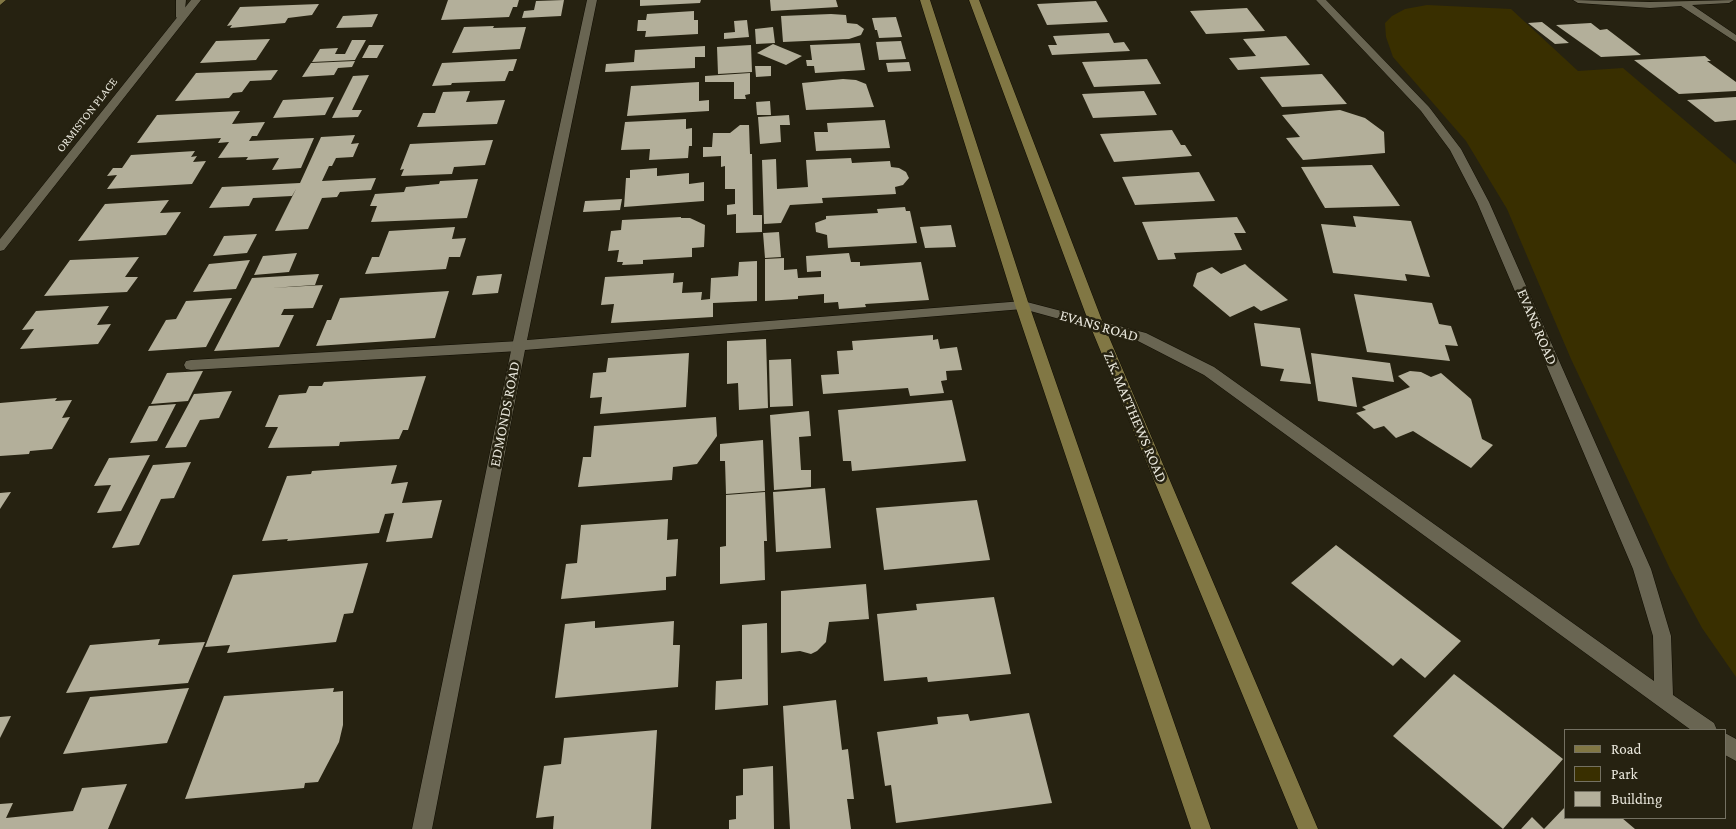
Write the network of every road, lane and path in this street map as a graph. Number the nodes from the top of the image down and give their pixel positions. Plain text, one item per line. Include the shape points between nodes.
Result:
1 (181, 0) edge
2 (196, 0) edge
3 (592, 0) edge
4 (925, 0) edge
5 (974, 0) edge
6 (1321, 0) edge
7 (1578, 0) edge
8 (1728, 0) edge
9 (1680, 2) edge
10 (182, 17) junction
11 (1736, 39) edge
12 (0, 247) edge
13 (1022, 305) junction
14 (1096, 324) junction
15 (519, 346) junction
16 (191, 365) dead end
17 (1664, 698) junction
18 (1707, 729) edge
19 (422, 829) edge
20 (1201, 829) edge
21 (1308, 829) edge

1 - 10 street
2 - 10 street, ORMISTON PLACE
3 - 15 street, EDMONDS ROAD
4 - 13 street
5 - 14 street, Z.K. MATTHEWS ROAD
6 - 17 street, EVANS ROAD via 1425,109 1455,149 1482,202 1642,569 1662,636
7 - 9 street via 1650,4
8 - 9 street
9 - 11 street
10 - 12 street, ORMISTON PLACE
13 - 14 street, EVANS ROAD
13 - 15 street, EVANS ROAD
13 - 20 street
14 - 17 street, EVANS ROAD via 1141,336 1209,371
14 - 21 street, Z.K. MATTHEWS ROAD
15 - 16 street, EVANS ROAD
15 - 19 street, EDMONDS ROAD
17 - 18 street, EVANS ROAD

